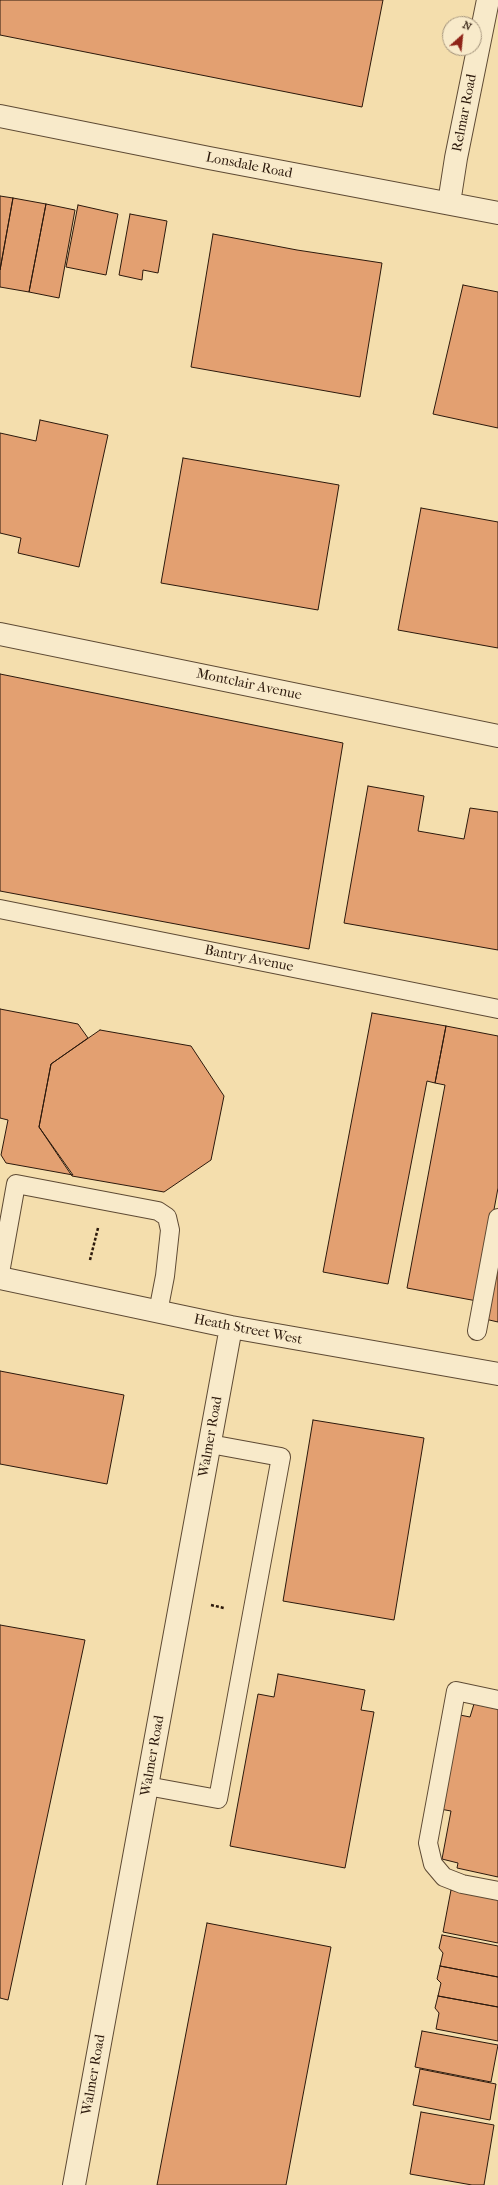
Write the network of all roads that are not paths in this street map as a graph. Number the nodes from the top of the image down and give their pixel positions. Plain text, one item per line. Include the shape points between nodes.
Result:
1 (488, 0) edge
2 (0, 116) edge
3 (449, 203) junction
4 (498, 213) edge
5 (0, 634) edge
6 (498, 736) edge
7 (0, 909) edge
8 (498, 1009) edge
9 (498, 1218) edge
10 (0, 1273) edge
11 (0, 1278) edge
12 (158, 1312) junction
13 (231, 1327) junction
14 (477, 1331) dead end
15 (498, 1374) edge
16 (210, 1444) junction
17 (498, 1700) edge
18 (147, 1786) junction
19 (498, 1891) edge
20 (74, 2185) edge

1 - 3 street, Relmar Road
2 - 3 street, Lonsdale Road
3 - 4 street, Lonsdale Road
5 - 6 street, Montclair Avenue
7 - 8 lane, Bantry Avenue
9 - 14 lane
10 - 12 lane via 16,1184 158,1211 167,1217 170,1230
11 - 12 street, Heath Street West
12 - 13 street, Heath Street West
13 - 15 street, Heath Street West
13 - 16 street, Walmer Road
16 - 18 street, Walmer Road
16 - 18 lane via 281,1457 218,1799
17 - 19 lane via 456,1691 428,1843 433,1864 444,1877 462,1884
18 - 20 street, Walmer Road

